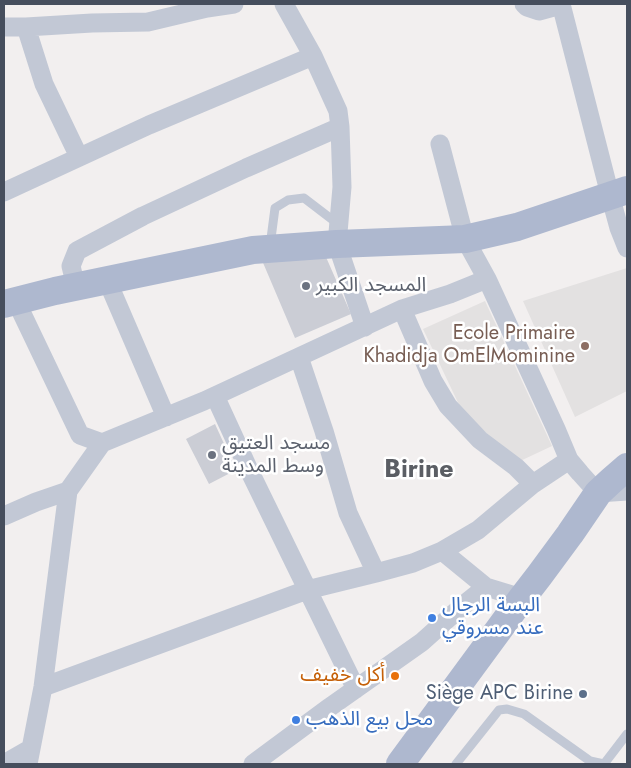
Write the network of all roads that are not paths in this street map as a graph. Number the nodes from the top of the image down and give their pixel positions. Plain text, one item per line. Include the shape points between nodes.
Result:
1 (234, 4) edge
2 (284, 4) edge
3 (524, 4) edge
4 (561, 4) edge
5 (4, 27) edge
6 (26, 27) junction
7 (313, 56) junction
8 (340, 127) junction
9 (440, 144) dead end
10 (79, 157) junction
11 (4, 192) edge
12 (619, 193) edge
13 (338, 235) junction
14 (465, 239) junction
15 (627, 248) edge
16 (270, 249) junction
17 (487, 279) junction
18 (108, 280) junction
19 (76, 286) junction
20 (10, 303) edge
21 (402, 309) junction
22 (365, 326) junction
23 (299, 357) junction
24 (215, 396) junction
25 (166, 417) junction
26 (102, 443) junction
27 (569, 460) junction
28 (627, 467) edge
29 (534, 484) junction
30 (68, 491) junction
31 (627, 491) edge
32 (598, 493) junction
33 (4, 516) edge
34 (442, 551) junction
35 (376, 573) junction
36 (486, 587) junction
37 (308, 590) junction
38 (522, 598) junction
39 (43, 687) junction
40 (356, 689) junction
41 (627, 734) edge
42 (29, 757) edge
43 (4, 764) edge
44 (253, 764) edge
45 (400, 764) edge
46 (456, 764) edge

1 - 6 street via 148,22
2 - 7 street
3 - 4 street via 539,11
4 - 12 street
5 - 6 street
6 - 10 street via 44,84
7 - 8 street via 338,111
7 - 10 street
8 - 13 street via 342,187
8 - 19 street via 143,216 77,251 71,266
9 - 14 street
10 - 11 street
12 - 14 main road via 517,227
12 - 15 street via 619,228
13 - 14 main road
13 - 16 main road
13 - 16 lane via 304,198 288,200 275,208
13 - 22 street
14 - 17 street
16 - 18 main road
17 - 21 street
17 - 27 street
18 - 19 main road
18 - 25 street
19 - 20 main road
20 - 26 street via 80,435
21 - 22 street
21 - 29 street via 433,381 448,406 480,440
22 - 23 street
23 - 24 street
23 - 35 street via 348,513
24 - 25 street
24 - 37 street
25 - 26 street
26 - 30 street
27 - 29 street
27 - 32 street
28 - 32 main road
29 - 34 street via 478,530
30 - 33 street
30 - 39 street
31 - 32 street
32 - 38 main road
34 - 35 street
34 - 36 street
35 - 37 street
36 - 38 street
36 - 40 street via 422,642
37 - 39 street
37 - 40 street
38 - 45 main road
39 - 42 street
40 - 44 street
41 - 46 lane via 604,764 590,761 524,714 499,710
42 - 43 street

